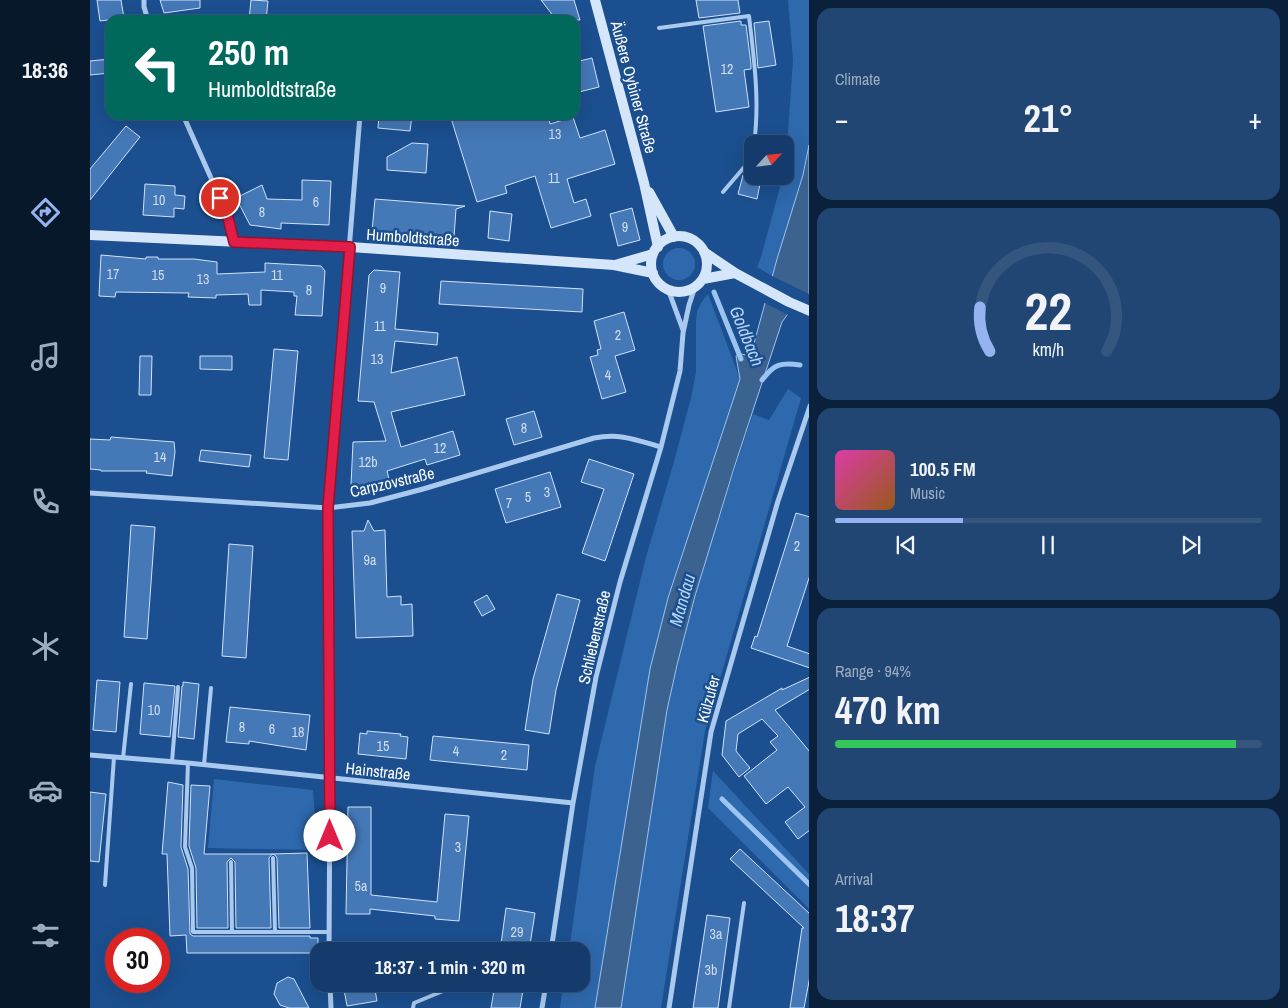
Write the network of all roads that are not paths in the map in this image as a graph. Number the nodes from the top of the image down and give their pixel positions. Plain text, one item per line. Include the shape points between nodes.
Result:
1 (144, 0) edge
2 (595, 0) edge
3 (146, 15) edge
4 (660, 28) dead end
5 (185, 120) edge
6 (360, 120) edge
7 (755, 135) edge
8 (744, 167) edge
9 (644, 183) junction
10 (723, 192) dead end
11 (90, 234) edge
12 (674, 237) junction
13 (234, 242) junction
14 (350, 247) junction
15 (656, 250) junction
16 (704, 252) junction
17 (614, 265) junction
18 (735, 272) junction
19 (653, 273) junction
20 (703, 279) junction
21 (695, 287) junction
22 (668, 289) junction
23 (807, 312) edge
24 (683, 333) junction
25 (809, 406) edge
26 (661, 448) junction
27 (90, 493) edge
28 (328, 508) junction
29 (131, 684) dead end
30 (178, 687) dead end
31 (211, 688) dead end
32 (90, 755) edge
33 (114, 757) junction
34 (123, 758) junction
35 (172, 762) junction
36 (188, 763) junction
37 (204, 765) junction
38 (330, 779) junction
39 (573, 803) junction
40 (273, 858) dead end
41 (231, 862) dead end
42 (105, 885) dead end
43 (744, 903) dead end
44 (232, 932) junction
45 (275, 932) junction
46 (329, 932) junction
47 (329, 942) edge
48 (552, 942) edge
49 (330, 992) edge
50 (441, 992) edge
51 (545, 992) edge
52 (331, 1008) edge
53 (413, 1008) edge
54 (542, 1008) edge
55 (669, 1008) edge
56 (730, 1008) edge

1 - 3 street
2 - 9 main road, Äußere Oybiner Straße
4 - 7 lane via 749,16 756,76
5 - 13 street via 227,214
6 - 14 street
8 - 10 lane
9 - 12 main road, Äußere Oybiner Straße
9 - 15 main road, Äußere Oybiner Straße
11 - 13 main road, Humboldtstraße
12 - 15 main road via 665,240
12 - 16 main road via 693,240
13 - 14 main road, Humboldtstraße
14 - 17 main road, Humboldtstraße
14 - 28 street
15 - 17 main road, Humboldtstraße
15 - 19 main road
16 - 18 main road
16 - 20 main road via 707,267
17 - 19 main road, Humboldtstraße
18 - 20 main road
18 - 23 main road
19 - 22 main road
20 - 21 main road
21 - 22 main road via 681,292
21 - 24 street, Schliebenstraße
22 - 24 street, Schliebenstraße
24 - 26 street, Schliebenstraße via 680,371
25 - 55 street, Külzufer via 767,538 712,732
26 - 28 street, Carpzovstraße via 609,435 414,492 370,503
26 - 39 street, Schliebenstraße via 620,582 596,677
27 - 28 street, Carpzovstraße
28 - 38 street
29 - 34 lane
30 - 35 lane
31 - 37 lane
32 - 33 street, Hainstraße
33 - 34 street, Hainstraße
33 - 42 lane
34 - 35 street, Hainstraße
35 - 36 street, Hainstraße
36 - 37 street, Hainstraße
36 - 44 lane via 186,847 192,868 193,932
37 - 38 street, Hainstraße
38 - 39 street, Hainstraße
38 - 46 street
39 - 48 street, Schliebenstraße
40 - 45 lane
41 - 44 lane
43 - 56 lane
44 - 45 lane
45 - 46 lane
46 - 47 street
49 - 52 street
50 - 53 lane via 414,1003
51 - 54 street

